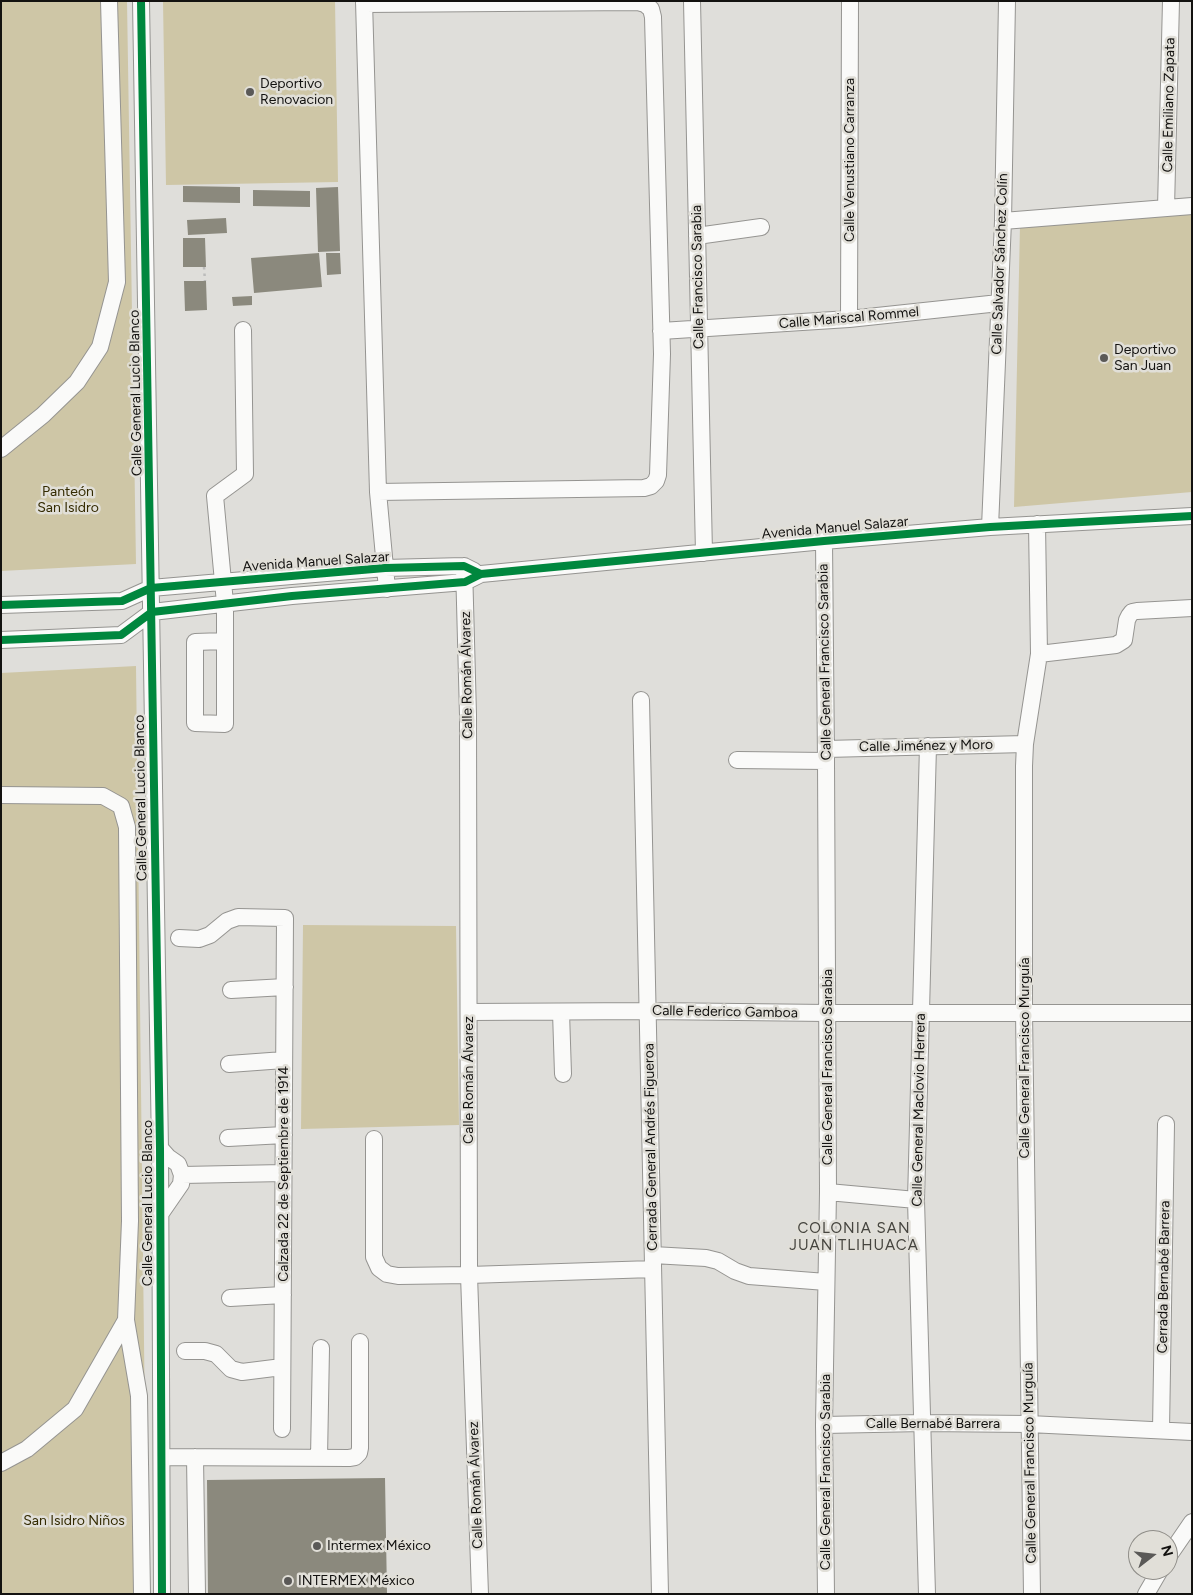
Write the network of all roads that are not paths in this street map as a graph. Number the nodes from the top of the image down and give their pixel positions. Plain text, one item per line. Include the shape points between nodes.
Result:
1 (109, 1) edge
2 (141, 1) edge
3 (692, 1) edge
4 (850, 1) edge
5 (1007, 1) edge
6 (1171, 1) edge
7 (364, 2) edge
8 (1192, 206) edge
9 (1166, 208) junction
10 (1003, 221) junction
11 (761, 227) dead end
12 (697, 236) junction
13 (999, 303) junction
14 (849, 319) junction
15 (700, 329) junction
16 (243, 330) dead end
17 (661, 331) junction
18 (1, 449) edge
19 (378, 492) junction
20 (1192, 516) edge
21 (1037, 524) junction
22 (990, 527) junction
23 (824, 541) junction
24 (704, 554) junction
25 (385, 568) junction
26 (465, 574) junction
27 (290, 576) junction
28 (223, 582) junction
29 (152, 588) junction
30 (387, 589) junction
31 (292, 596) junction
32 (225, 603) junction
33 (1, 605) edge
34 (1192, 608) edge
35 (152, 612) junction
36 (1, 640) edge
37 (225, 641) junction
38 (1039, 654) junction
39 (641, 700) dead end
40 (1025, 744) junction
41 (928, 746) junction
42 (826, 755) junction
43 (737, 760) dead end
44 (1, 795) edge
45 (179, 938) dead end
46 (285, 987) junction
47 (231, 990) dead end
48 (649, 1011) junction
49 (469, 1012) junction
50 (561, 1012) junction
51 (1024, 1012) junction
52 (827, 1013) junction
53 (921, 1013) junction
54 (1192, 1013) edge
55 (284, 1060) junction
56 (230, 1064) dead end
57 (563, 1074) dead end
58 (1166, 1124) dead end
59 (284, 1135) junction
60 (228, 1138) dead end
61 (374, 1138) dead end
62 (160, 1148) junction
63 (284, 1173) junction
64 (182, 1175) junction
65 (828, 1192) junction
66 (916, 1200) junction
67 (160, 1213) junction
68 (653, 1262) junction
69 (470, 1275) junction
70 (826, 1282) junction
71 (283, 1295) junction
72 (230, 1298) dead end
73 (126, 1320) junction
74 (360, 1342) dead end
75 (321, 1348) dead end
76 (185, 1351) dead end
77 (282, 1367) junction
78 (923, 1423) junction
79 (1029, 1424) junction
80 (824, 1425) junction
81 (282, 1429) dead end
82 (1161, 1430) junction
83 (1192, 1432) edge
84 (162, 1457) junction
85 (195, 1457) junction
86 (319, 1458) junction
87 (1, 1463) edge
88 (1192, 1522) edge
89 (1178, 1542) edge
90 (1154, 1580) edge
91 (142, 1594) edge
92 (162, 1594) edge
93 (197, 1594) edge
94 (480, 1594) edge
95 (660, 1594) edge
96 (826, 1594) edge
97 (927, 1594) edge
98 (1032, 1594) edge
99 (1146, 1594) edge

1 - 18 street via 117,282 100,347 77,382
2 - 29 street, Calle General Lucio Blanco
3 - 12 street, Calle Francisco Sarabia
4 - 14 street, Calle Venustiano Carranza
5 - 10 street, Calle Salvador Sánchez Colín
6 - 9 street, Calle Emiliano Zapata
7 - 17 street via 638,2 651,9
7 - 19 street
8 - 9 street
9 - 10 street
10 - 13 street, Calle Salvador Sánchez Colín
11 - 12 street
12 - 15 street, Calle Francisco Sarabia
13 - 14 street, Calle Mariscal Rommel
13 - 22 street, Calle Salvador Sánchez Colín
14 - 15 street, Calle Mariscal Rommel
15 - 17 street, Calle Mariscal Rommel
15 - 24 street, Calle Francisco Sarabia
16 - 28 street via 245,474 215,496
17 - 19 street via 658,475 651,486
19 - 25 street
20 - 21 street, Avenida Manuel Salazar
21 - 22 street, Avenida Manuel Salazar
21 - 38 street, Calle General Francisco Murguía
22 - 23 street, Avenida Manuel Salazar
23 - 24 street, Avenida Manuel Salazar
23 - 42 street, Calle General Francisco Sarabia
24 - 26 street, Avenida Manuel Salazar
25 - 26 street, Avenida Manuel Salazar
25 - 27 street, Avenida Manuel Salazar
25 - 30 street
26 - 30 street
26 - 49 street, Calle Román Álvarez
27 - 28 street, Avenida Manuel Salazar
27 - 31 street
28 - 29 street, Avenida Manuel Salazar
28 - 32 street
29 - 33 street, Avenida Manuel Salazar via 122,600
29 - 35 street, Calle General Lucio Blanco
30 - 31 street
31 - 32 street
32 - 35 street
32 - 37 street
34 - 38 street via 1132,612 1128,616 1124,640 1116,645
35 - 36 street via 121,635
35 - 62 street, Calle General Lucio Blanco
37 - 37 street via 195,642 195,723 225,724
38 - 40 street, Calle General Francisco Murguía
39 - 48 street, Cerrada General Andrés Figueroa
40 - 41 street, Calle Jiménez y Moro
40 - 51 street, Calle General Francisco Murguía
41 - 42 street, Calle Jiménez y Moro
41 - 53 street, Calle General Maclovio Herrera
42 - 43 street, Calle Jiménez y Moro
42 - 52 street, Calle General Francisco Sarabia
44 - 73 street via 103,796 121,806 127,827 130,1221
45 - 46 street, Calzada 22 de Septiembre de 1914 via 199,939 238,917 285,918
46 - 47 street
46 - 55 street, Calzada 22 de Septiembre de 1914
48 - 50 street, Calle Federico Gamboa
48 - 52 street, Calle Federico Gamboa
48 - 68 street, Cerrada General Andrés Figueroa
49 - 50 street, Calle Federico Gamboa
49 - 69 street, Calle Román Álvarez
50 - 57 street
51 - 53 street, Calle Federico Gamboa
51 - 54 street, Calle Federico Gamboa
51 - 79 street, Calle General Francisco Murguía
52 - 53 street, Calle Federico Gamboa
52 - 65 street, Calle General Francisco Sarabia
53 - 66 street, Calle General Maclovio Herrera
55 - 56 street
55 - 59 street, Calzada 22 de Septiembre de 1914
58 - 82 street, Cerrada Bernabé Barrera
59 - 60 street
59 - 63 street, Calzada 22 de Septiembre de 1914
61 - 69 street via 374,1257 378,1268 398,1276
62 - 64 street via 178,1164
62 - 67 street, Calle General Lucio Blanco
63 - 64 street
63 - 71 street, Calzada 22 de Septiembre de 1914
64 - 67 street via 180,1184
65 - 66 street
65 - 70 street, Calle General Francisco Sarabia
66 - 78 street, Calle General Maclovio Herrera
67 - 84 street, Calle General Lucio Blanco
68 - 69 street
68 - 70 street via 706,1258 749,1276
68 - 95 street, Cerrada General Andrés Figueroa
69 - 94 street, Calle Román Álvarez
70 - 80 street, Calle General Francisco Sarabia
71 - 72 street
71 - 77 street, Calzada 22 de Septiembre de 1914
73 - 87 street via 75,1409 27,1449
73 - 91 street via 139,1396
74 - 86 street via 360,1448 354,1457
75 - 86 street
76 - 77 street via 216,1354 231,1369 242,1372
77 - 81 street, Calzada 22 de Septiembre de 1914
78 - 79 street, Calle Bernabé Barrera
78 - 80 street, Calle Bernabé Barrera
78 - 97 street, Calle General Maclovio Herrera
79 - 82 street, Calle Bernabé Barrera
79 - 98 street, Calle General Francisco Murguía
80 - 96 street, Calle General Francisco Sarabia
82 - 83 street, Calle Bernabé Barrera
84 - 85 street
84 - 92 street, Calle General Lucio Blanco
85 - 86 street
85 - 93 street
88 - 89 street
90 - 99 street

